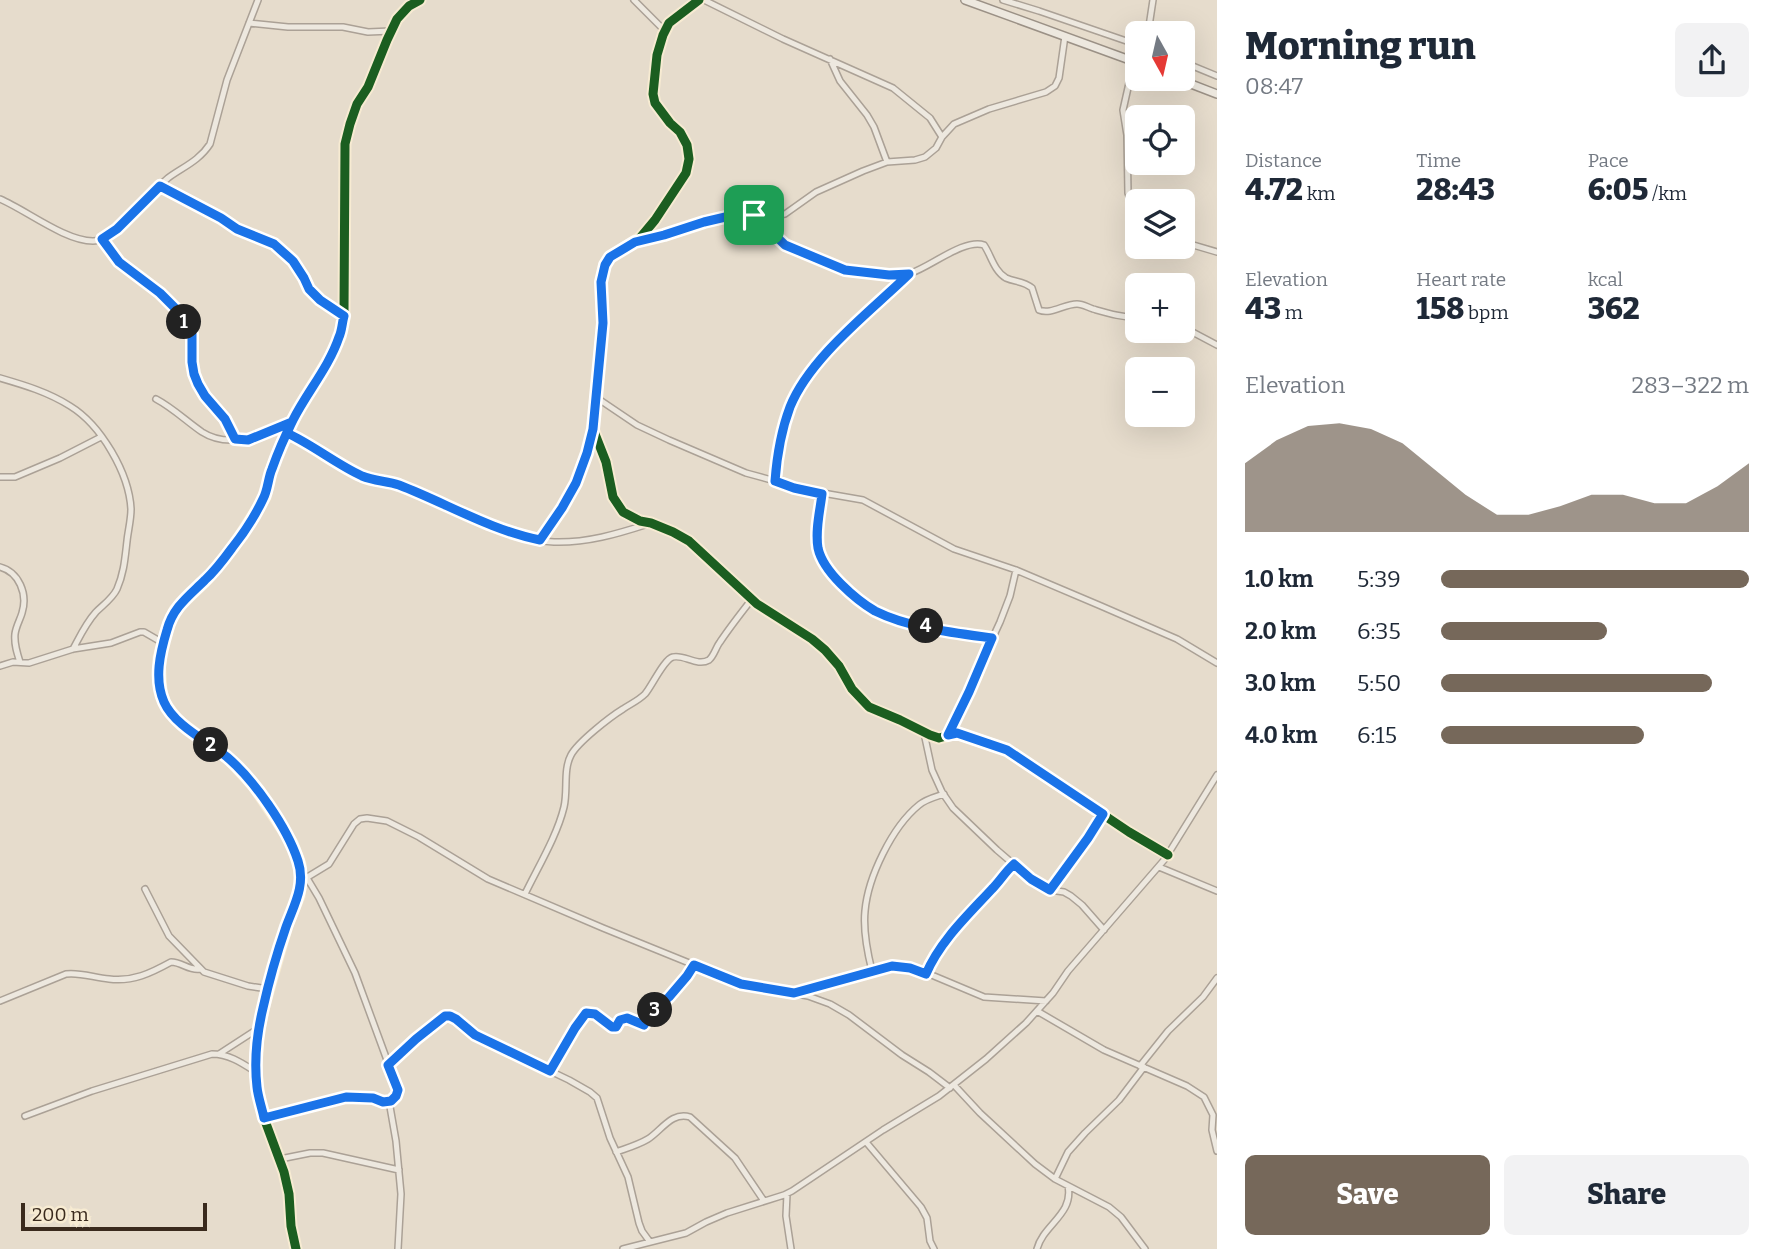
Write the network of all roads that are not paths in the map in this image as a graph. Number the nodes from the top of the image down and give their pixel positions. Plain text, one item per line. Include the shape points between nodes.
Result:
1 (258, 0) edge
2 (420, 0) edge
3 (634, 0) edge
4 (701, 0) edge
5 (968, 0) edge
6 (1003, 0) edge
7 (1153, 0) edge
8 (1150, 21) edge
9 (249, 23) junction
10 (391, 31) junction
11 (665, 31) junction
12 (1065, 36) junction
13 (1125, 41) edge
14 (1125, 58) edge
15 (830, 59) junction
16 (1195, 67) edge
17 (1217, 76) edge
18 (1195, 86) edge
19 (1128, 91) edge
20 (1217, 94) edge
21 (942, 137) junction
22 (887, 162) junction
23 (160, 186) junction
24 (1128, 189) edge
25 (0, 198) edge
26 (754, 215) junction
27 (102, 239) junction
28 (635, 242) junction
29 (1195, 246) edge
30 (1217, 252) edge
31 (909, 274) junction
32 (344, 316) junction
33 (1125, 316) edge
34 (1195, 333) edge
35 (1217, 345) edge
36 (0, 379) edge
37 (596, 397) junction
38 (156, 399) dead end
39 (292, 422) junction
40 (593, 429) junction
41 (287, 433) junction
42 (101, 437) junction
43 (235, 439) junction
44 (0, 477) edge
45 (775, 481) junction
46 (822, 494) junction
47 (651, 523) junction
48 (540, 540) junction
49 (0, 567) edge
50 (1016, 570) junction
51 (752, 599) junction
52 (992, 638) junction
53 (163, 643) junction
54 (73, 649) junction
55 (20, 662) junction
56 (1217, 663) edge
57 (0, 666) edge
58 (924, 733) junction
59 (948, 735) junction
60 (1217, 775) edge
61 (944, 794) junction
62 (1103, 814) junction
63 (1168, 855) junction
64 (1014, 864) junction
65 (1159, 867) junction
66 (304, 880) junction
67 (145, 889) dead end
68 (1050, 890) junction
69 (1217, 891) edge
70 (525, 894) junction
71 (1104, 930) junction
72 (694, 965) junction
73 (200, 968) junction
74 (872, 971) junction
75 (926, 974) junction
76 (1217, 978) edge
77 (1215, 987) edge
78 (268, 989) junction
79 (794, 993) junction
80 (0, 1001) edge
81 (1046, 1001) junction
82 (1037, 1011) junction
83 (259, 1028) junction
84 (219, 1054) junction
85 (388, 1065) junction
86 (1142, 1066) junction
87 (550, 1071) junction
88 (256, 1072) junction
89 (952, 1087) junction
90 (389, 1101) junction
91 (1215, 1114) edge
92 (25, 1116) dead end
93 (264, 1118) junction
94 (866, 1142) junction
95 (1217, 1151) edge
96 (616, 1152) junction
97 (280, 1159) junction
98 (399, 1170) junction
99 (1055, 1179) junction
100 (1068, 1186) junction
101 (787, 1194) junction
102 (764, 1201) junction
103 (650, 1242) junction
104 (637, 1247) edge
105 (296, 1249) edge
106 (398, 1249) edge
107 (623, 1249) edge
108 (791, 1249) edge
109 (934, 1249) edge
110 (1037, 1249) edge
111 (1146, 1249) edge

1 - 9 street
2 - 10 street via 409,6
3 - 11 street
4 - 11 street
4 - 15 street
5 - 12 main road
6 - 13 street
7 - 8 street
9 - 10 street
9 - 23 street via 210,144
10 - 32 street via 357,104 345,144
11 - 28 street via 653,94 662,113 680,132 689,159 672,195
12 - 14 main road
12 - 21 street via 1055,86 973,115 954,124
15 - 21 street via 893,88 930,118
15 - 22 street via 840,81 874,127
16 - 17 street
18 - 20 main road
19 - 24 street via 1123,110
21 - 22 street via 925,157
22 - 26 street via 816,192 785,214
23 - 27 street
23 - 32 street via 274,244 293,261 309,289
25 - 27 street via 70,236
26 - 28 street via 734,215
26 - 31 street via 785,245 836,267
27 - 43 street via 119,262 177,310 192,334 198,384
28 - 37 street via 605,265
29 - 30 street
31 - 33 street via 980,243 999,272 1032,288 1039,310 1076,304
31 - 45 street via 841,337 802,384 777,450
32 - 39 street via 340,337
34 - 35 street
36 - 42 street via 44,392 72,407
37 - 40 street
37 - 45 street via 637,425
38 - 43 street via 205,434
39 - 41 street
39 - 43 street via 248,440
40 - 47 street via 613,497 624,512
40 - 48 street via 576,483
41 - 48 street via 363,477 396,484 494,527
41 - 53 street via 265,497 232,549 175,610
42 - 44 street via 15,477
42 - 54 street via 112,451 129,496 123,573 116,592 83,629
45 - 46 street
46 - 50 street via 863,500 954,549
46 - 52 street via 818,549 832,575 852,595 895,619
47 - 48 street via 597,539
47 - 51 street via 689,541
49 - 55 street via 13,572 23,595 15,632
50 - 52 street
50 - 56 street via 1177,639
51 - 58 street via 825,650 869,707
51 - 70 street via 710,659 699,662 671,657 644,695 570,756 564,808
52 - 59 street
53 - 54 street via 139,632 111,643
53 - 66 street via 159,673 164,704 254,786 292,844
54 - 55 street
55 - 57 street
58 - 59 street via 939,738
58 - 61 street via 932,770
59 - 62 street via 957,733 1007,750
60 - 63 street
61 - 64 street via 973,828
61 - 74 street via 913,811 895,833 873,878 864,914
62 - 63 street
62 - 68 street
63 - 65 street
64 - 68 street
64 - 75 street via 968,914
65 - 69 street
65 - 71 street
66 - 70 street via 329,864 354,824 376,818
66 - 78 street
66 - 85 street via 319,898 355,973
67 - 73 street via 169,936
68 - 71 street via 1070,896
70 - 72 street
71 - 81 street
72 - 79 street via 741,984
72 - 87 street via 644,1025 627,1018 612,1027 586,1013
73 - 78 street
73 - 80 street via 172,962 126,980 65,974
74 - 75 street via 892,966
74 - 79 street
75 - 81 street via 984,998
76 - 77 street
77 - 86 street via 1168,1031
78 - 83 street
79 - 89 street via 849,1015
81 - 82 street
82 - 86 street
82 - 89 street
83 - 84 street
83 - 88 street
84 - 88 street
84 - 92 street via 101,1088
85 - 87 street via 441,1018 450,1016 475,1035
85 - 90 street via 398,1090
86 - 91 street via 1204,1097
86 - 99 street via 1119,1100 1068,1152
87 - 96 street via 597,1098
88 - 93 street
89 - 94 street
89 - 99 street
90 - 93 street via 346,1097
90 - 98 street
91 - 95 street via 1212,1130
93 - 97 street
94 - 101 street
94 - 109 street via 921,1207
96 - 102 street via 646,1140 677,1116 690,1116 736,1158
96 - 103 street via 635,1198 642,1231
97 - 98 street via 323,1153
97 - 105 street
98 - 106 street
99 - 100 street
100 - 110 street via 1068,1203
100 - 111 street via 1109,1207
101 - 102 street
101 - 108 street
102 - 103 street via 686,1233
103 - 104 street
104 - 107 street

